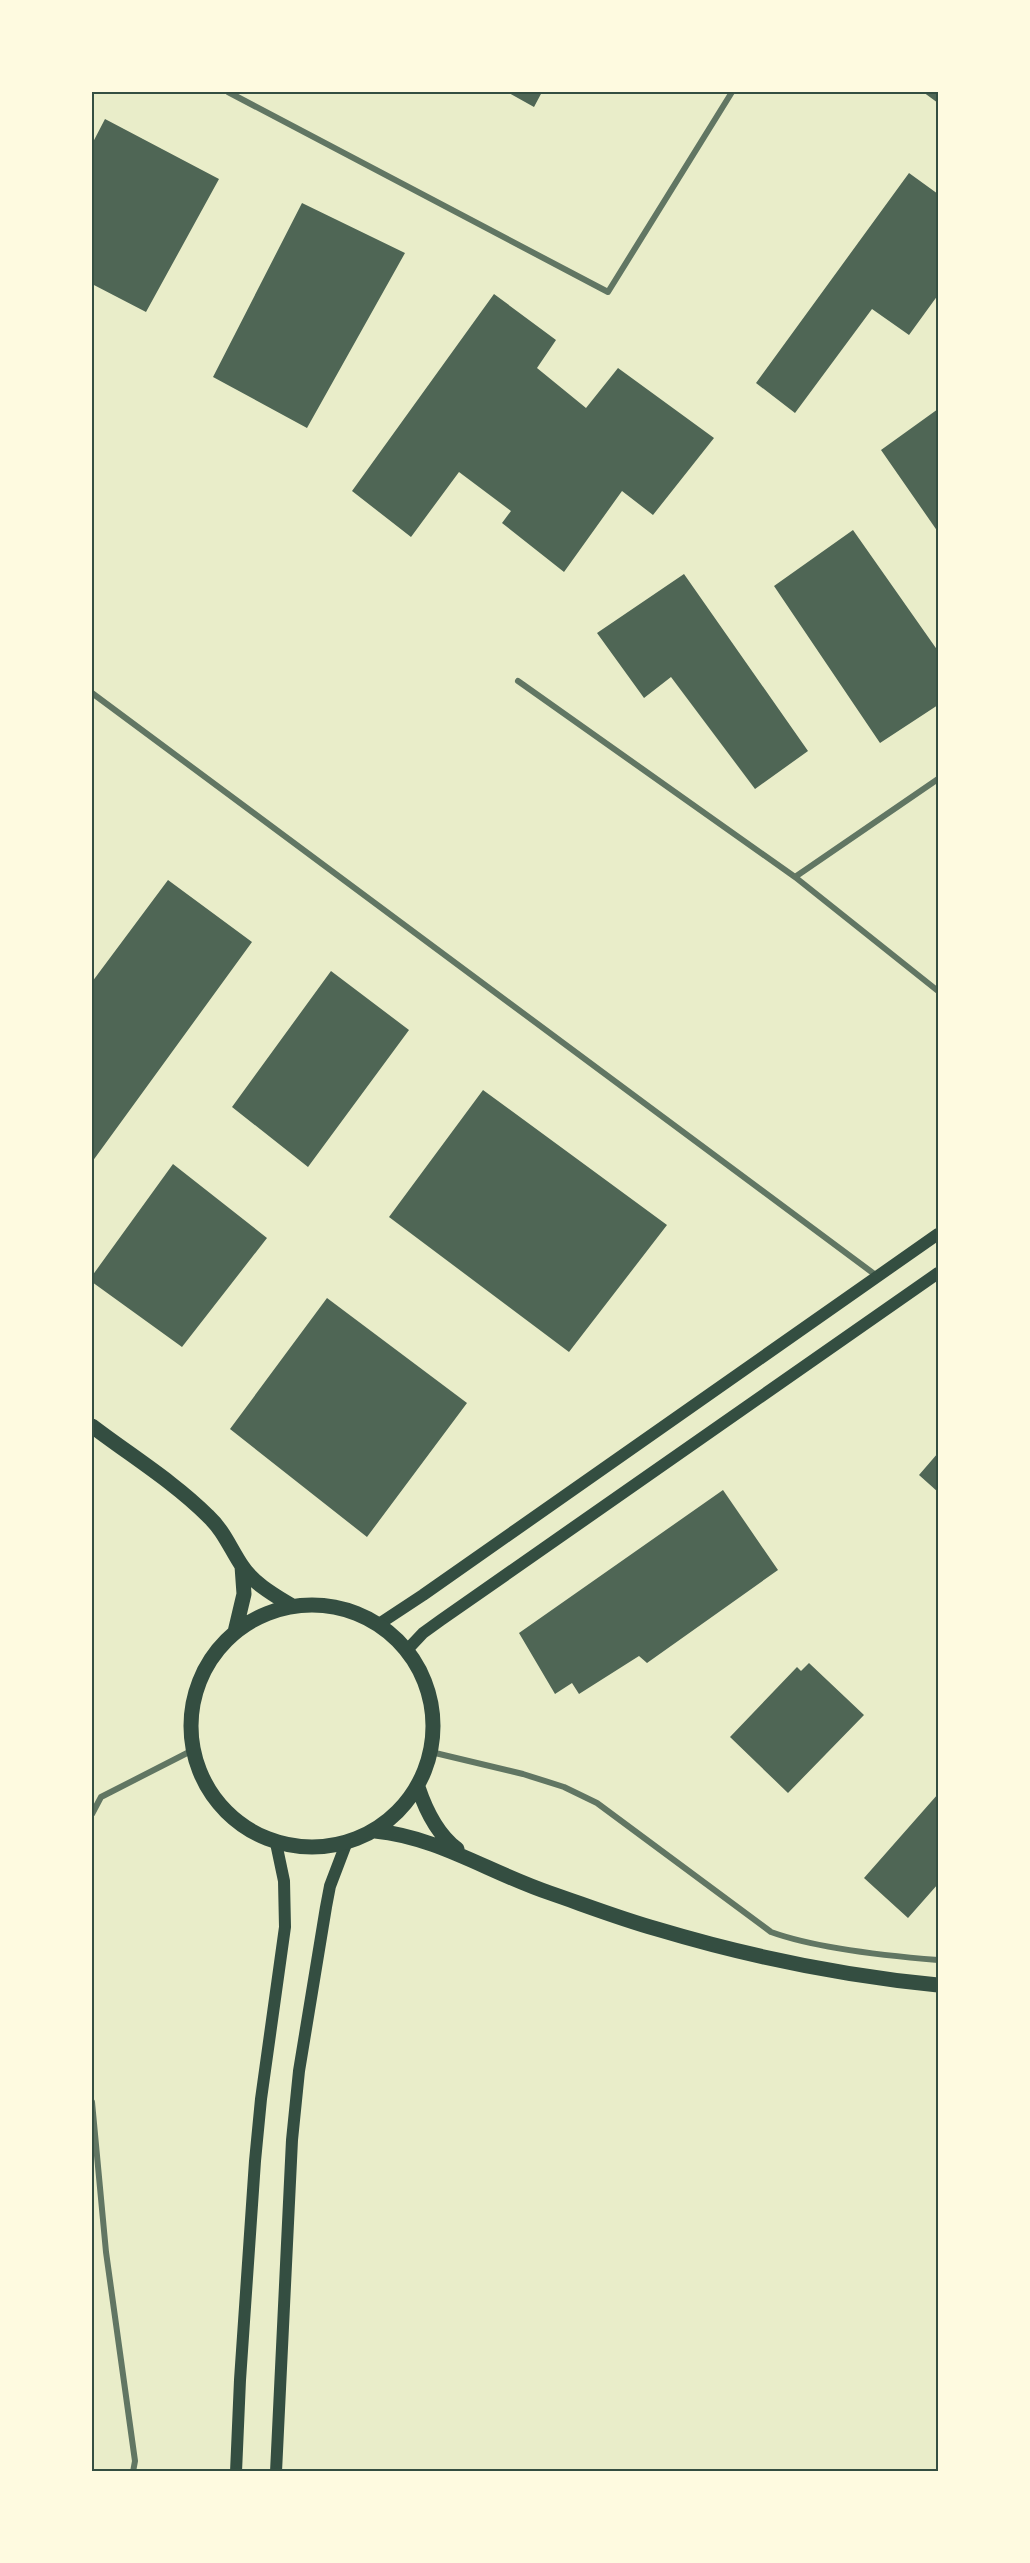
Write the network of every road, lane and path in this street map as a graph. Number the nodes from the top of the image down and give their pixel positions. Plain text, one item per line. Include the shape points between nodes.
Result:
1 (228, 92) edge
2 (732, 92) edge
3 (518, 681) dead end
4 (92, 693) edge
5 (939, 779) edge
6 (795, 878) junction
7 (939, 991) edge
8 (939, 1234) edge
9 (939, 1273) edge
10 (877, 1276) junction
11 (92, 1426) edge
12 (242, 1566) junction
13 (292, 1606) junction
14 (379, 1624) junction
15 (235, 1632) junction
16 (407, 1650) junction
17 (193, 1749) junction
18 (431, 1752) junction
19 (418, 1787) junction
20 (92, 1814) edge
21 (375, 1831) junction
22 (276, 1843) junction
23 (346, 1844) junction
24 (474, 1861) junction
25 (939, 1960) edge
26 (939, 1985) edge
27 (92, 2102) edge
28 (132, 2472) edge
29 (237, 2472) edge
30 (276, 2472) edge

1 - 2 street via 608,292
3 - 6 street
4 - 10 street
5 - 6 street
6 - 7 street
8 - 10 main road
9 - 16 main road via 441,1620
10 - 14 main road
11 - 12 main road via 207,1515
12 - 13 main road
12 - 15 main road via 244,1594
13 - 14 main road via 322,1604 342,1608
13 - 15 main road via 263,1615
14 - 16 main road
15 - 17 main road via 213,1656 198,1685 191,1717
16 - 18 main road via 426,1683 434,1720
17 - 20 street via 100,1797
17 - 22 main road via 204,1780 222,1808 247,1829
18 - 19 main road
18 - 25 street via 523,1774 597,1803 771,1932
19 - 21 main road via 399,1812
19 - 24 main road via 435,1826
21 - 23 main road
21 - 24 main road via 425,1840
22 - 23 main road via 311,1848
22 - 29 main road via 285,1888 285,1927 261,2099
23 - 30 main road via 328,1897 299,2071 290,2170
24 - 26 main road via 539,1889 658,1929 813,1966
27 - 28 street via 106,2252 135,2461

